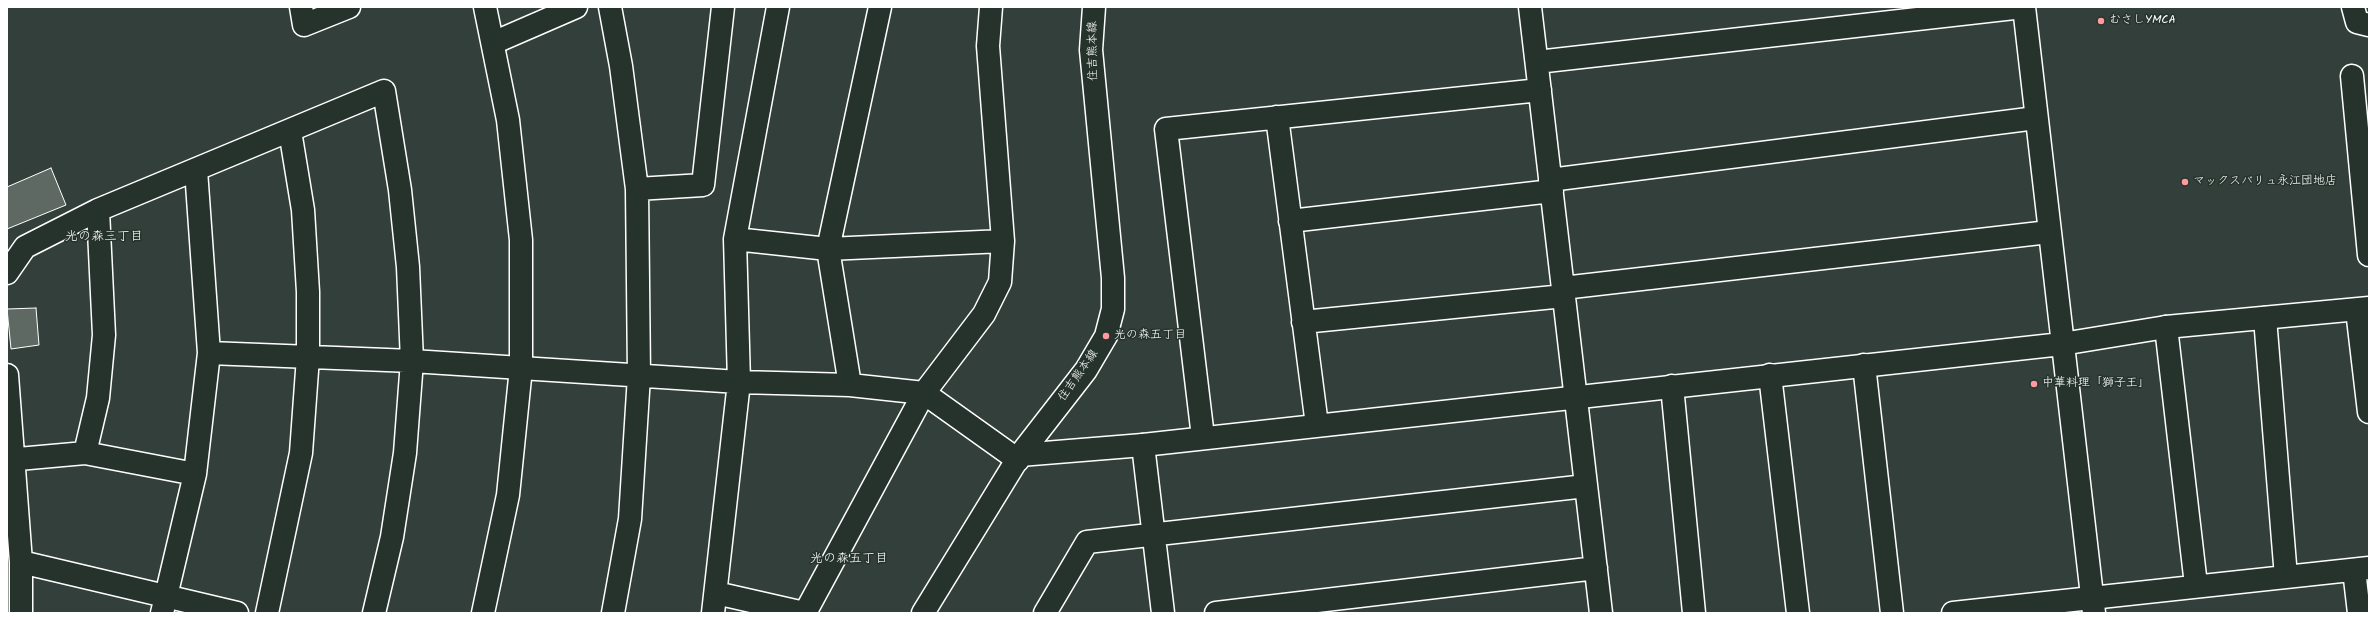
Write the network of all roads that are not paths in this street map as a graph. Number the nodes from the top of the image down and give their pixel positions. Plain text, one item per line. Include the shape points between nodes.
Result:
1 (301, 7) edge
2 (349, 7) edge
3 (485, 7) edge
4 (576, 7) edge
5 (610, 7) edge
6 (723, 7) edge
7 (778, 7) edge
8 (880, 7) edge
9 (992, 7) edge
10 (1094, 7) edge
11 (1530, 7) edge
12 (2023, 7) edge
13 (2353, 7) edge
14 (2369, 25) edge
15 (493, 43) junction
16 (1537, 62) junction
17 (2352, 76) dead end
18 (1540, 90) junction
19 (1277, 117) junction
20 (2036, 118) junction
21 (290, 132) junction
22 (196, 170) junction
23 (1551, 185) junction
24 (637, 189) junction
25 (98, 210) junction
26 (1290, 221) junction
27 (2049, 232) junction
28 (734, 239) junction
29 (1003, 241) junction
30 (828, 248) junction
31 (2369, 255) edge
32 (7, 273) edge
33 (1564, 292) junction
34 (2363, 309) edge
35 (2265, 318) junction
36 (1304, 322) junction
37 (2166, 327) junction
38 (2062, 344) junction
39 (209, 353) junction
40 (308, 357) junction
41 (412, 361) junction
42 (1864, 365) junction
43 (521, 368) junction
44 (7, 375) edge
45 (1770, 375) junction
46 (639, 376) junction
47 (740, 382) junction
48 (850, 385) junction
49 (1672, 386) junction
50 (924, 393) junction
51 (1576, 396) junction
52 (2369, 412) edge
53 (1317, 426) junction
54 (1203, 437) junction
55 (1143, 445) junction
56 (85, 453) junction
57 (1019, 458) junction
58 (10, 460) edge
59 (195, 474) junction
60 (1586, 486) junction
61 (1154, 534) junction
62 (21, 562) junction
63 (1596, 568) junction
64 (2361, 569) edge
65 (2286, 577) junction
66 (2196, 585) junction
67 (715, 603) edge
68 (164, 604) edge
69 (2093, 605) edge
70 (21, 613) edge
71 (237, 613) edge
72 (267, 613) edge
73 (374, 613) edge
74 (483, 613) edge
75 (613, 613) edge
76 (805, 613) edge
77 (923, 613) edge
78 (1045, 613) edge
79 (1163, 613) edge
80 (1216, 613) edge
81 (1601, 613) edge
82 (1694, 613) edge
83 (1798, 613) edge
84 (1892, 613) edge
85 (1953, 613) edge
86 (2359, 613) edge

1 - 2 street via 304,25
3 - 15 street
4 - 15 street
5 - 24 street via 621,66
6 - 24 street via 703,185
7 - 28 street
8 - 30 street
9 - 29 street via 988,46
10 - 57 street, 住吉熊本線 via 1091,50 1113,308 1106,336 1086,370
11 - 16 street
12 - 16 street
12 - 20 street
13 - 14 street via 2357,22
15 - 43 street via 508,120 521,240
16 - 18 street
17 - 31 street
18 - 19 street
18 - 23 street
19 - 26 street
19 - 54 street via 1166,129
20 - 23 street
20 - 27 street
21 - 22 street
21 - 40 street via 303,210 308,292
21 - 41 street via 384,91 401,197 408,267
22 - 25 street
22 - 39 street
23 - 26 street
23 - 33 street
24 - 46 street
25 - 32 street via 25,247
25 - 56 street via 104,335 98,398
26 - 36 street
27 - 33 street
27 - 38 street
28 - 30 street
28 - 47 street
29 - 30 street
29 - 50 street via 1000,282 984,314
30 - 48 street
33 - 36 street
33 - 51 street
34 - 35 street
34 - 52 street
35 - 37 street
35 - 65 street
36 - 53 street
37 - 38 street
37 - 66 street
38 - 42 street
38 - 69 street
39 - 40 street
39 - 59 street
40 - 41 street
40 - 72 street via 301,453
41 - 43 street
41 - 73 street via 405,453 392,536
42 - 45 street
42 - 84 street
43 - 46 street
43 - 74 street via 508,495
44 - 58 street
45 - 49 street
45 - 83 street
46 - 47 street
46 - 75 street via 630,520
47 - 48 street
47 - 67 street
48 - 50 street
49 - 51 street
49 - 82 street
50 - 57 street
50 - 76 street
51 - 53 street
51 - 60 street
53 - 54 street
54 - 55 street
55 - 57 street
55 - 61 street
56 - 58 street
56 - 59 street
57 - 77 street, 住吉熊本線
58 - 62 street
59 - 68 street
60 - 61 street
60 - 63 street
61 - 78 street via 1088,542
61 - 79 street
62 - 68 street
62 - 70 street
63 - 80 street
63 - 81 street
64 - 65 street
64 - 86 street
65 - 66 street
66 - 69 street
67 - 76 street
68 - 71 street
69 - 85 street

